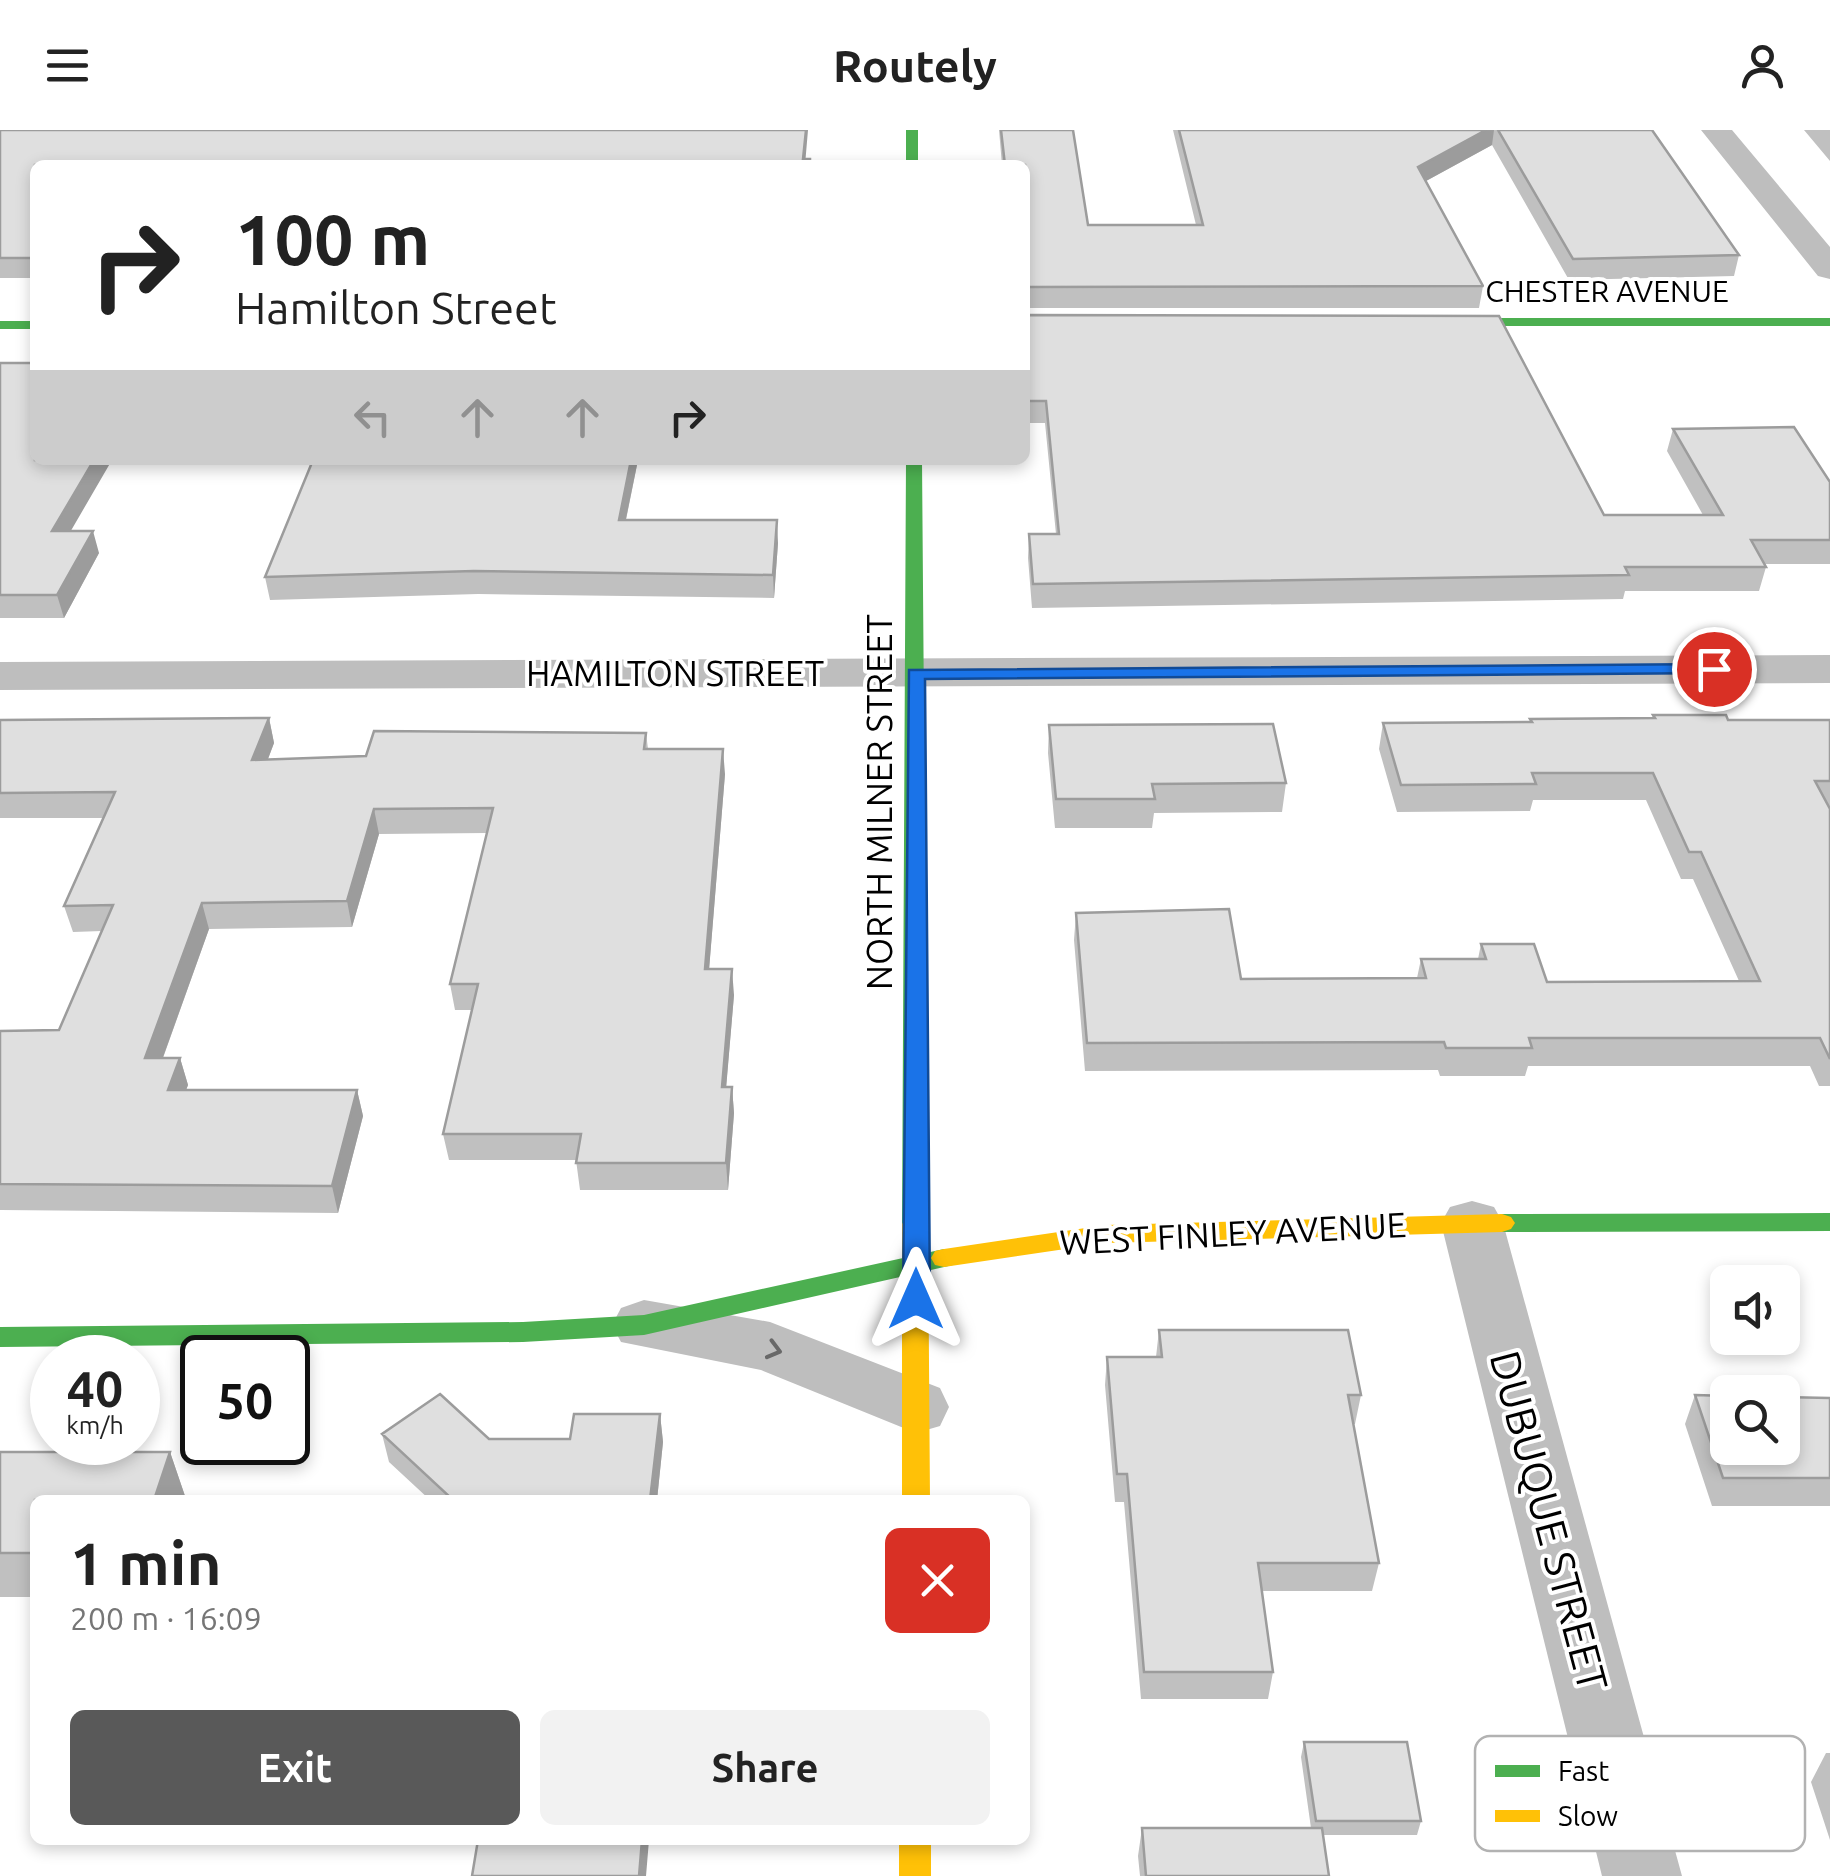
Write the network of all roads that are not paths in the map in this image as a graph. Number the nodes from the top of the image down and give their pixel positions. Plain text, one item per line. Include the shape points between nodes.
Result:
1 (912, 130) edge
2 (1716, 130) edge
3 (912, 160) edge
4 (1830, 269) edge
5 (1400, 322) edge
6 (1830, 322) edge
7 (0, 326) edge
8 (30, 326) edge
9 (914, 465) edge
10 (1830, 669) edge
11 (916, 674) junction
12 (0, 676) edge
13 (1830, 1222) edge
14 (1472, 1223) junction
15 (917, 1263) junction
16 (644, 1325) junction
17 (0, 1336) edge
18 (916, 1406) junction
19 (916, 1495) edge
20 (1606, 1736) edge
21 (915, 1845) edge
22 (1635, 1851) edge
23 (915, 1876) edge
24 (1642, 1876) edge

1 - 3 main road
2 - 4 street
5 - 6 main road, CHESTER AVENUE
7 - 8 main road
9 - 11 main road, NORTH MILNER STREET
10 - 11 street, HAMILTON STREET
11 - 12 street, HAMILTON STREET
11 - 15 main road, NORTH MILNER STREET
13 - 14 main road, WEST FINLEY AVENUE
14 - 15 main road, WEST FINLEY AVENUE via 1106,1234
14 - 20 street, DUBUQUE STREET
15 - 16 main road, WEST FINLEY AVENUE
15 - 18 main road, NORTH MILNER STREET
16 - 17 main road, WEST FINLEY AVENUE
16 -> 18 street, WEST FINLEY AVENUE via 770,1347
18 - 19 main road, NORTH MILNER STREET
21 - 23 main road
22 - 24 street, DUBUQUE STREET

